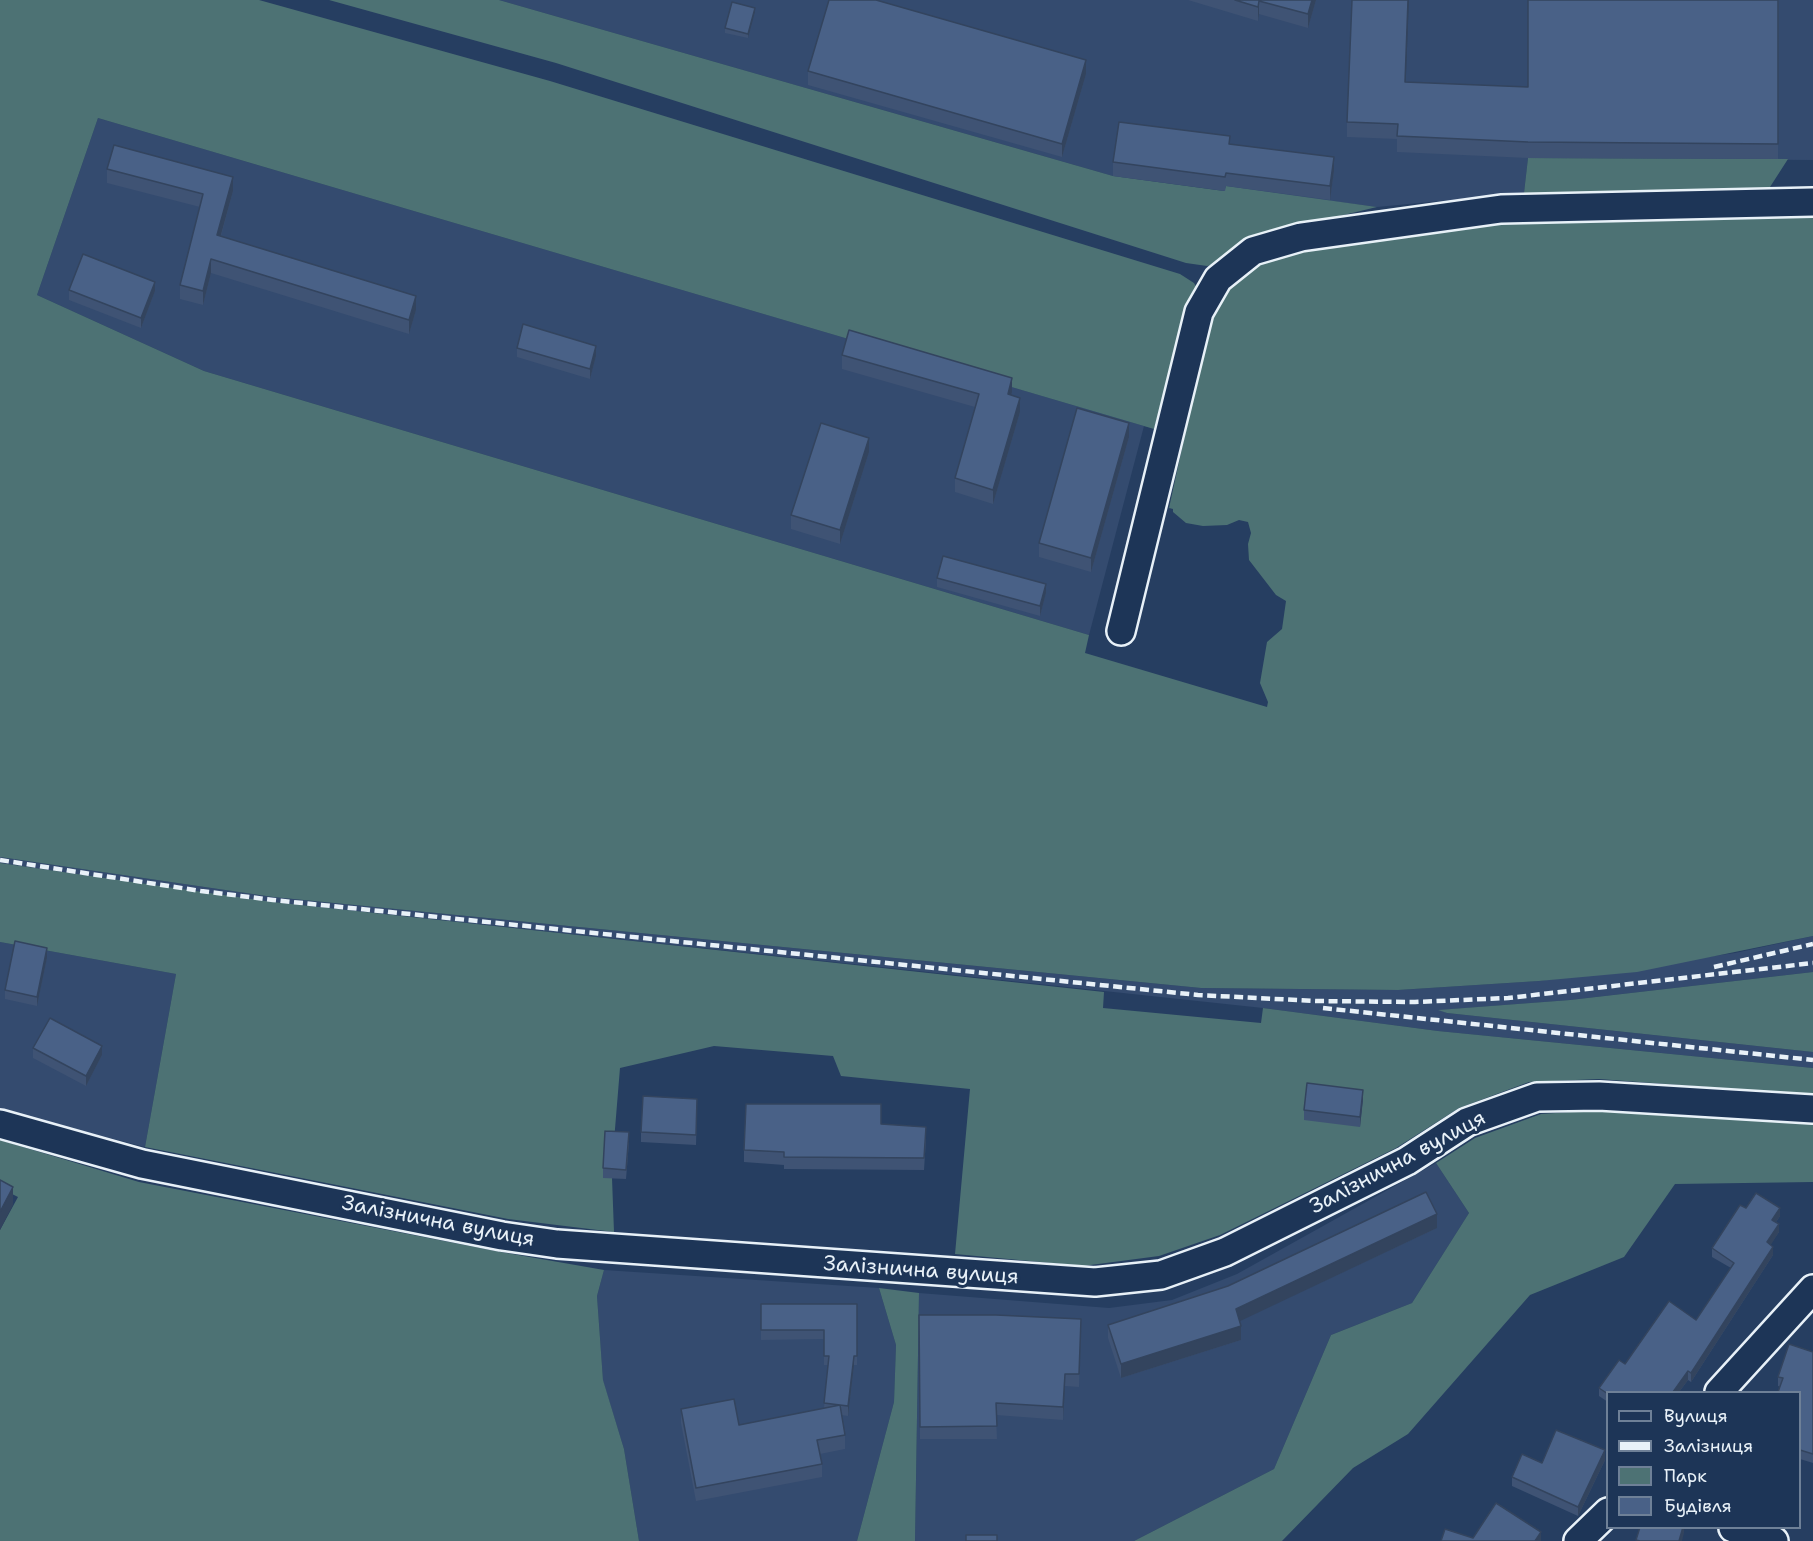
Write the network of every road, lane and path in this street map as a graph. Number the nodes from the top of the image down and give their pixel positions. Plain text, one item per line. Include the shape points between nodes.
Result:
1 (1813, 202) edge
2 (1121, 631) dead end
3 (1813, 1109) edge
4 (0, 1124) edge
5 (1813, 1289) edge
6 (1720, 1391) edge
7 (1606, 1514) edge
8 (1739, 1529) edge
9 (1578, 1541) edge
10 (1772, 1541) edge

1 - 2 street via 1501,209 1301,237 1253,251 1218,279 1199,312
3 - 4 street, Залізнична вулиця via 1599,1096 1537,1097 1467,1122 1407,1161 1225,1252 1161,1275 1095,1282 557,1244 142,1164
5 - 6 street
7 - 9 street
8 - 10 street

